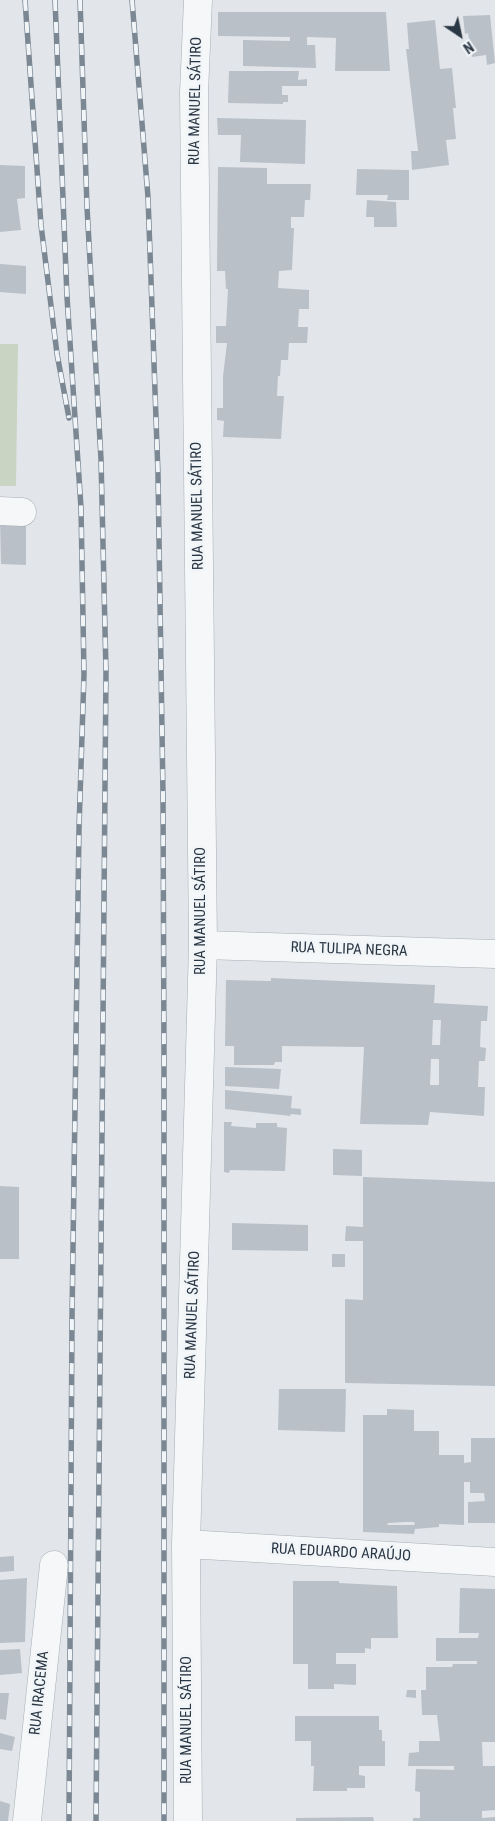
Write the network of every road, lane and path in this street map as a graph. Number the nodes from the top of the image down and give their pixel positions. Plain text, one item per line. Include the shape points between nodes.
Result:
1 (198, 0) edge
2 (202, 945) junction
3 (495, 954) edge
4 (186, 1544) junction
5 (495, 1562) edge
6 (54, 1565) dead end
7 (27, 1821) edge
8 (188, 1821) edge

1 - 2 street, RUA MANUEL SÁTIRO via 194,93
2 - 3 street, RUA TULIPA NEGRA
2 - 4 street, RUA MANUEL SÁTIRO
4 - 5 street, RUA EDUARDO ARAÚJO
4 - 8 street, RUA MANUEL SÁTIRO
6 - 7 street, RUA IRACEMA

